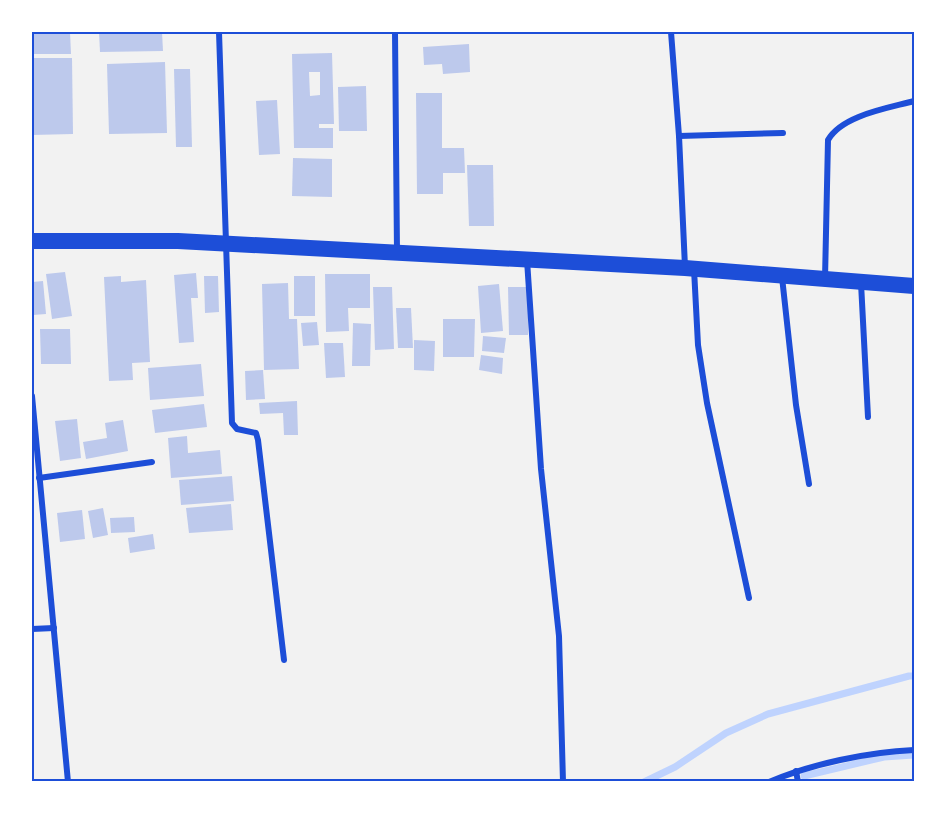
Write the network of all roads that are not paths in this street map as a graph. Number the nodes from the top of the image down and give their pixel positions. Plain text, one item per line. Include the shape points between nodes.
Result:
1 (219, 32) edge
2 (395, 32) edge
3 (671, 32) edge
4 (915, 101) edge
5 (783, 133) dead end
6 (679, 136) junction
7 (32, 241) edge
8 (225, 245) junction
9 (397, 253) junction
10 (527, 260) junction
11 (689, 268) junction
12 (782, 276) junction
13 (825, 280) junction
14 (861, 282) junction
15 (915, 285) edge
16 (32, 396) edge
17 (868, 417) dead end
18 (152, 462) dead end
19 (39, 478) junction
20 (809, 484) dead end
21 (749, 598) dead end
22 (54, 628) junction
23 (32, 629) edge
24 (284, 660) dead end
25 (915, 750) edge
26 (796, 771) junction
27 (68, 782) edge
28 (563, 782) edge
29 (769, 782) edge
30 (798, 782) edge

1 - 8 street
2 - 9 street
3 - 6 street
4 - 13 street via 842,125 828,140
5 - 6 street
6 - 11 street
7 - 8 highway
8 - 9 highway
8 - 24 street via 232,423 237,429 256,433 258,440
9 - 10 highway
10 - 11 highway
10 - 28 street via 541,469 559,636
11 - 12 highway
11 - 21 street via 707,403
12 - 13 highway
12 - 20 street
13 - 14 highway
14 - 15 highway
14 - 17 street
16 - 19 street
18 - 19 street
19 - 22 street
22 - 23 street
22 - 27 street
25 - 26 street via 890,751
26 - 29 street
26 - 30 street

